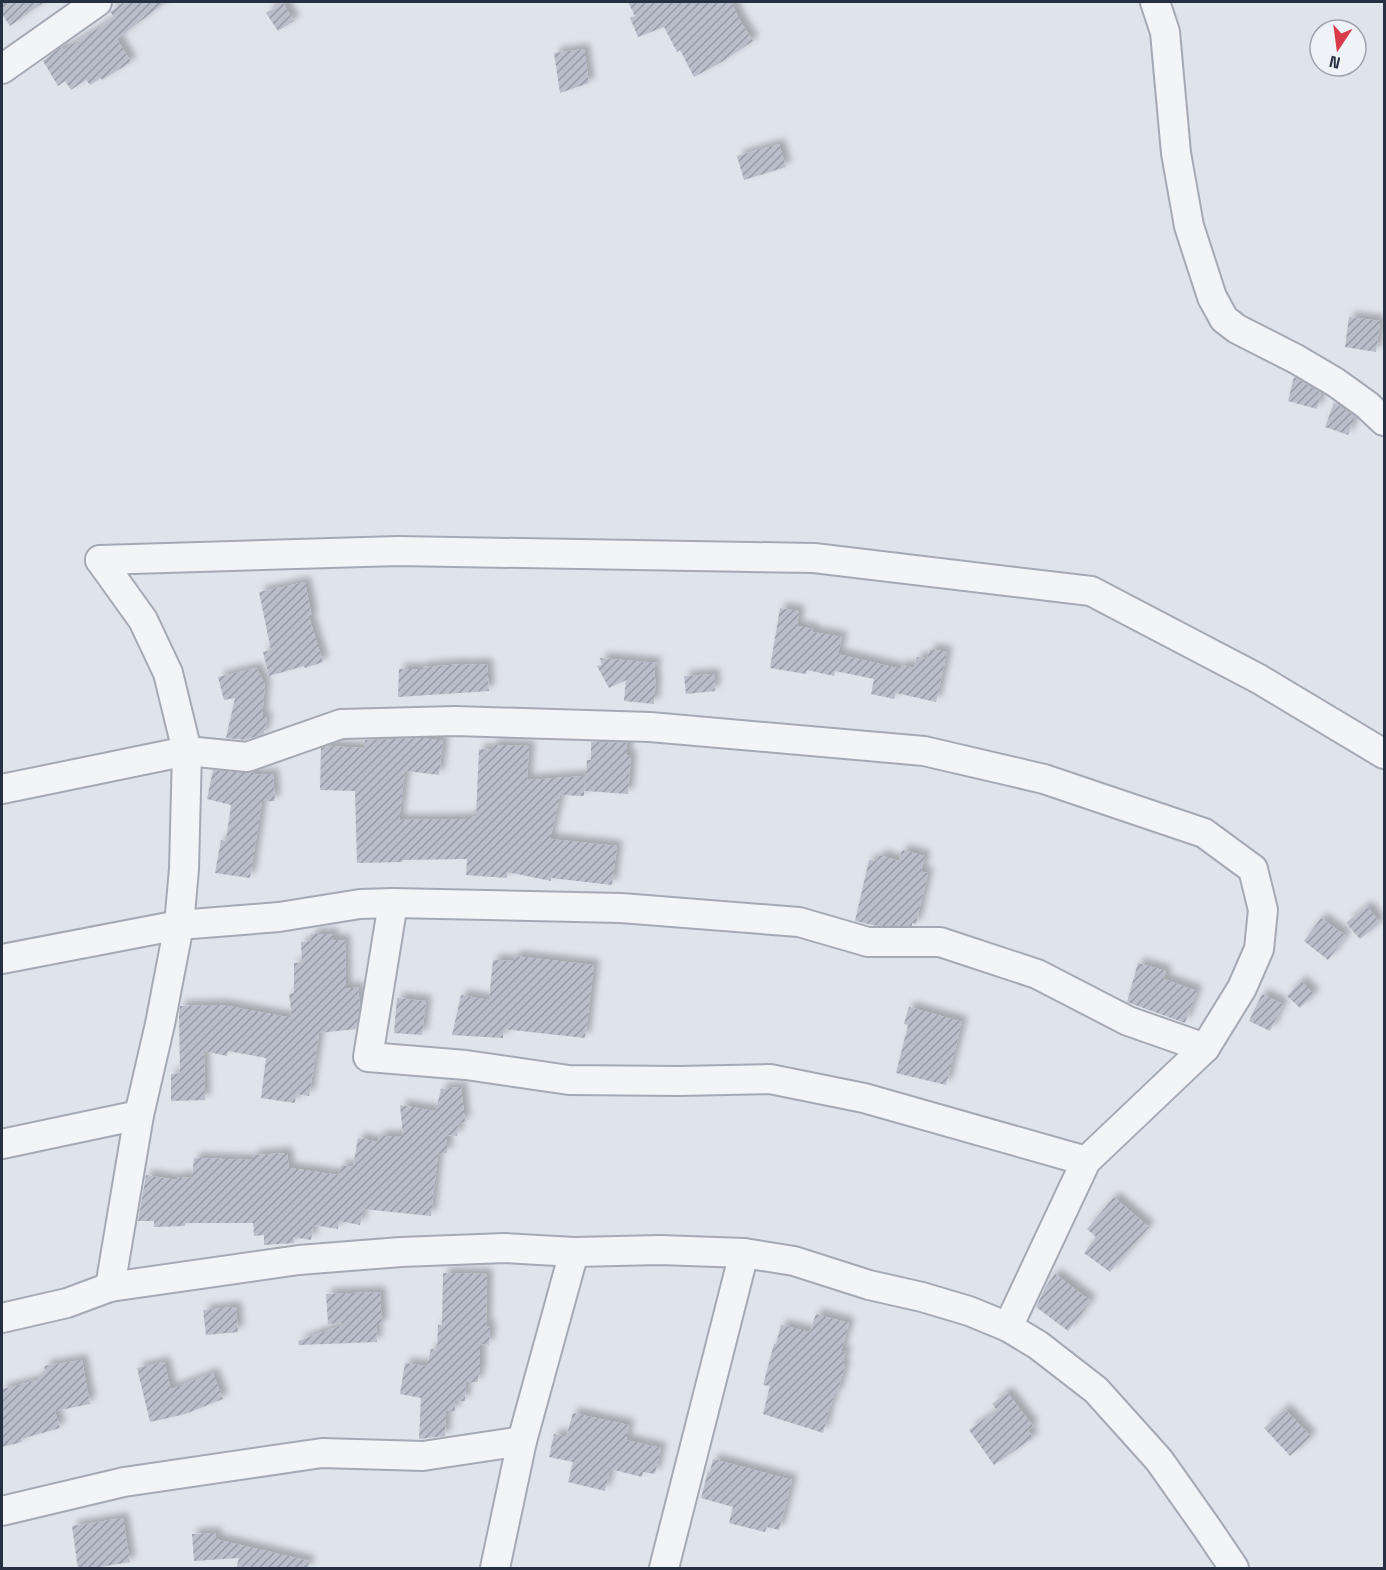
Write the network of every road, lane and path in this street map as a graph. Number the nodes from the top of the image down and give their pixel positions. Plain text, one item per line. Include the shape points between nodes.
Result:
1 (97, 2) edge
2 (1155, 2) edge
3 (2, 69) edge
4 (1384, 421) edge
5 (187, 751) junction
6 (1384, 754) edge
7 (2, 789) edge
8 (393, 903) junction
9 (179, 925) junction
10 (2, 960) edge
11 (1205, 1048) junction
12 (139, 1115) junction
13 (2, 1144) edge
14 (1086, 1161) junction
15 (574, 1252) junction
16 (744, 1253) junction
17 (110, 1287) junction
18 (2, 1318) edge
19 (1008, 1327) junction
20 (522, 1441) junction
21 (2, 1511) edge
22 (495, 1569) edge
23 (664, 1569) edge
24 (1234, 1569) edge

1 - 3 street
2 - 4 street via 1165,32 1176,153 1189,226 1212,297 1224,319 1335,382
5 - 6 street via 168,673 143,620 100,560 398,551 814,558 1091,591 1259,679
5 - 7 street
5 - 9 street
5 - 11 street via 247,757 341,724 455,720 650,727 924,751 1044,779 1204,833 1253,869 1263,910 1259,949 1242,988
8 - 9 street
8 - 11 street via 621,908 799,922 868,942 940,942 1037,974 1128,1021
8 - 14 street via 368,1057 466,1065 569,1080 770,1079 864,1098
9 - 10 street
9 - 12 street
11 - 14 street
12 - 13 street
12 - 17 street
14 - 19 street
15 - 16 street
15 - 17 street via 505,1248 401,1252 299,1260
15 - 20 street
16 - 19 street via 794,1261 869,1286 969,1311
16 - 23 street
17 - 18 street via 67,1303
19 - 24 street via 1096,1389 1159,1460
20 - 21 street via 423,1456 322,1453 124,1482
20 - 22 street

